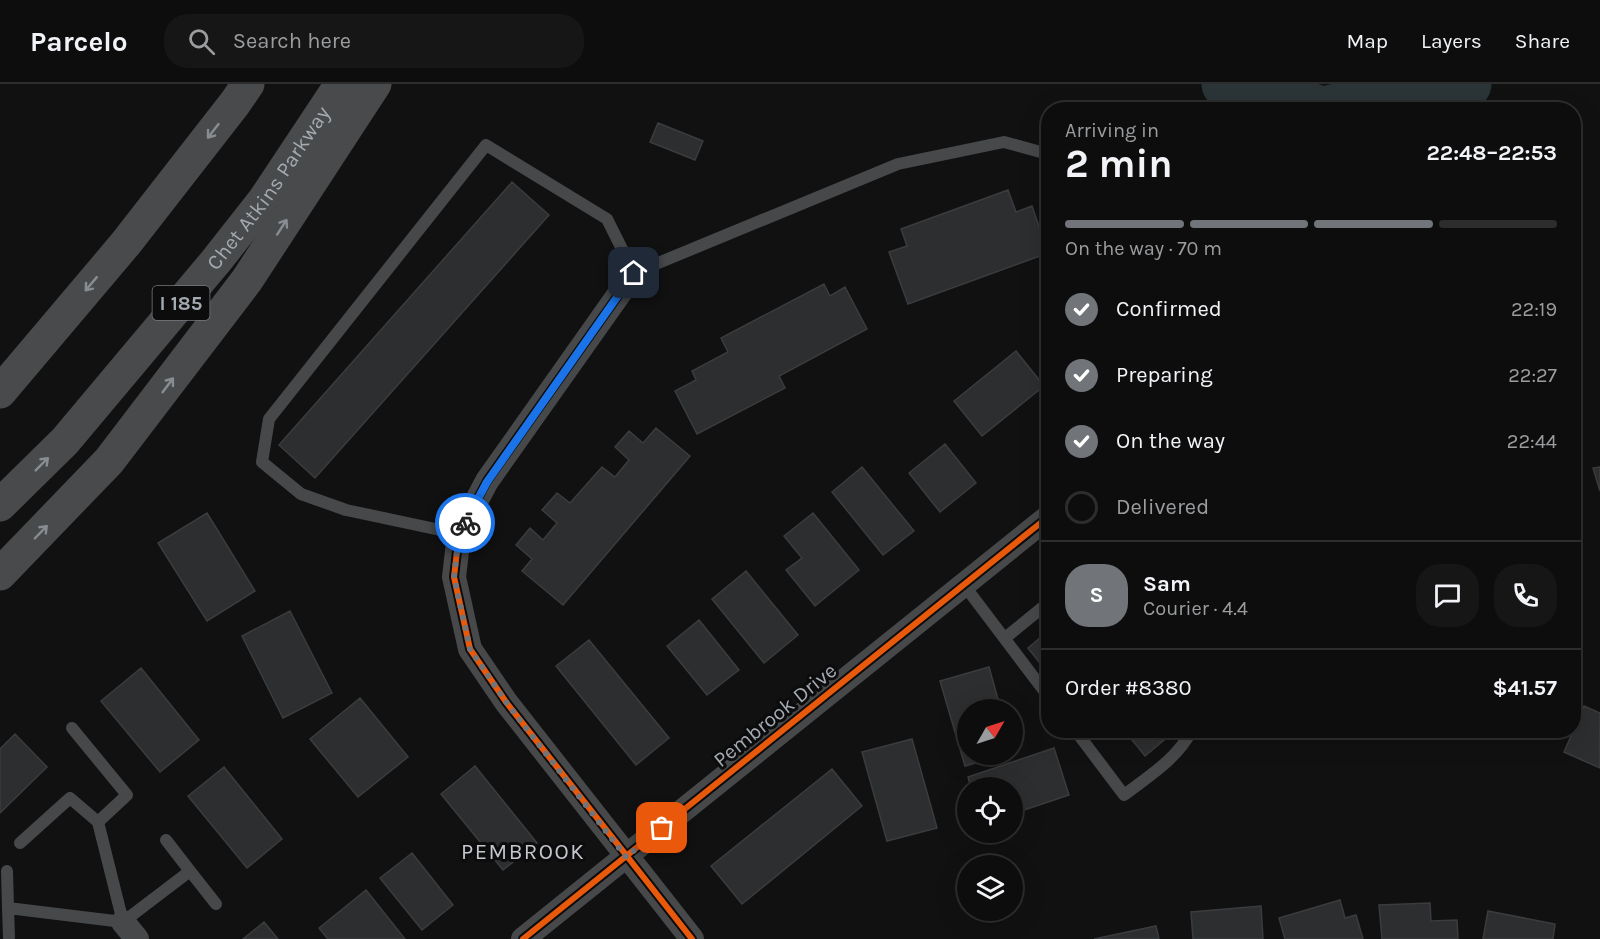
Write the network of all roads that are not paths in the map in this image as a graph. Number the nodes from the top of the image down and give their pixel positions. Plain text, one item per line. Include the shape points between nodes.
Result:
1 (248, 84) edge
2 (341, 84) edge
3 (375, 84) edge
4 (1041, 152) edge
5 (634, 273) junction
6 (0, 392) edge
7 (0, 505) edge
8 (1041, 523) edge
9 (459, 534) junction
10 (0, 574) edge
11 (964, 585) junction
12 (1041, 609) edge
13 (1005, 638) junction
14 (1041, 687) edge
15 (72, 728) dead end
16 (1081, 738) edge
17 (1188, 738) edge
18 (98, 822) junction
19 (165, 840) dead end
20 (20, 843) dead end
21 (626, 857) junction
22 (7, 871) dead end
23 (190, 871) junction
24 (216, 904) dead end
25 (8, 908) junction
26 (128, 933) edge
27 (9, 937) dead end
28 (523, 939) edge
29 (692, 939) edge

1 -> 6 highway via 126,243
7 -> 2 highway, Chet Atkins Parkway / I 185 via 65,441 216,261 264,200
10 -> 3 highway via 109,462 247,280
4 - 5 lane via 1004,142 898,164
5 - 9 street via 487,482
5 - 9 lane via 607,219 486,145 269,419 261,462 301,494 346,510
8 - 11 street, Pembrook Drive
9 - 21 street via 454,577 470,649
11 - 13 lane
11 - 21 street, Pembrook Drive
12 - 13 lane
13 - 14 lane
15 - 18 lane via 127,795
16 - 17 lane via 1124,795 1167,763
18 - 20 lane via 70,798
18 - 26 lane
19 - 23 lane
21 - 28 street, Pembrook Drive
21 - 29 street
22 - 25 lane
23 - 24 lane
23 - 26 lane
25 - 26 lane
25 - 27 lane

